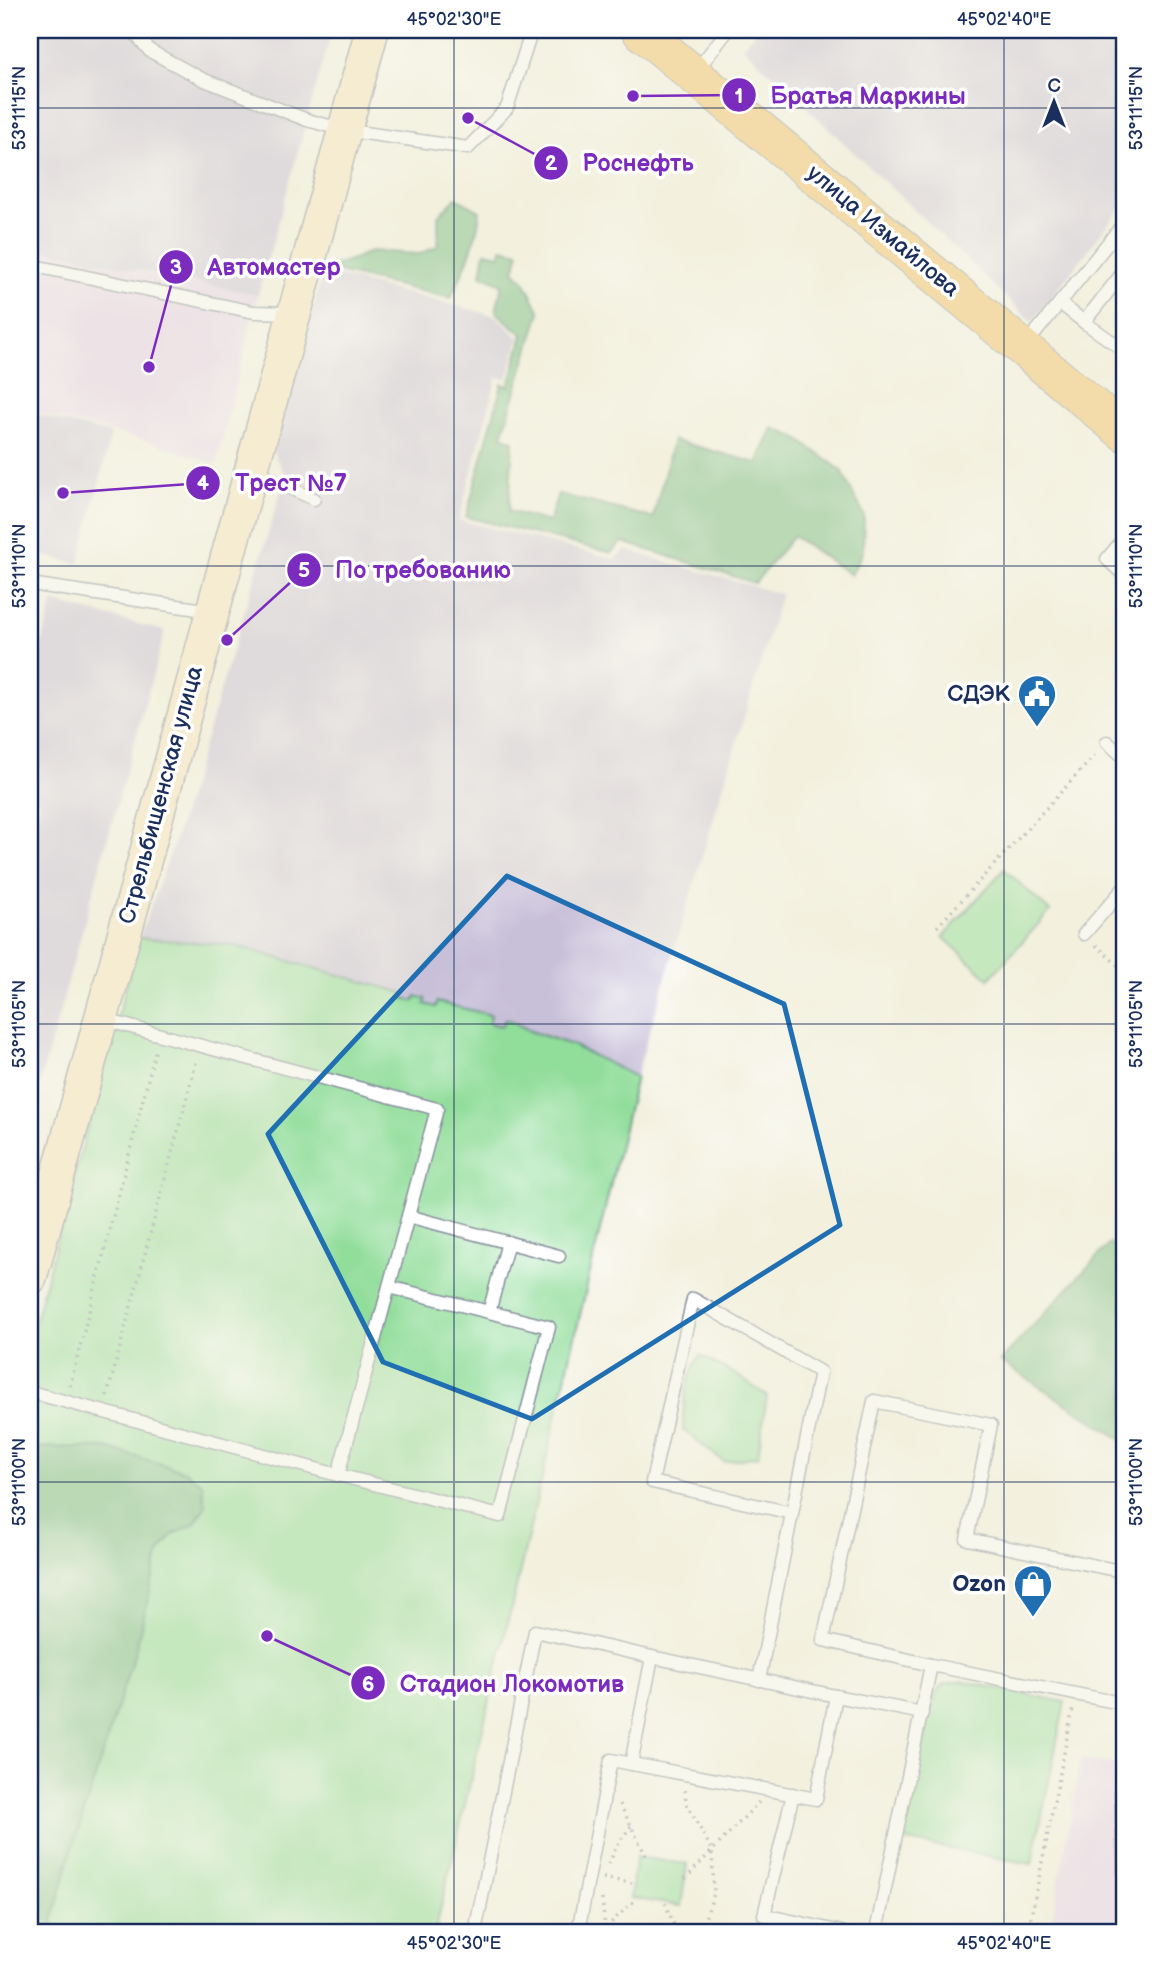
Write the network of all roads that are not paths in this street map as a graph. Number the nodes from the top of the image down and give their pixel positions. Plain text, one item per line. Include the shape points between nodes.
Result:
1 (132, 30) edge
2 (372, 30) edge
3 (532, 30) edge
4 (640, 30) edge
5 (727, 30) edge
6 (695, 73) junction
7 (344, 130) junction
8 (1125, 222) edge
9 (30, 265) edge
10 (1125, 270) edge
11 (1060, 303) junction
12 (294, 313) junction
13 (1084, 322) junction
14 (1023, 349) junction
15 (1125, 351) edge
16 (1125, 433) edge
17 (252, 467) junction
18 (314, 499) dead end
19 (1125, 537) edge
20 (1125, 576) edge
21 (30, 584) edge
22 (212, 611) junction
23 (1107, 742) road end
24 (1125, 758) edge
25 (1125, 887) edge
26 (1084, 934) road end
27 (100, 1019) junction
28 (408, 1216) junction
29 (508, 1242) junction
30 (559, 1256) dead end
31 (30, 1278) edge
32 (389, 1287) junction
33 (489, 1312) junction
34 (30, 1392) edge
35 (338, 1475) junction
36 (792, 1513) junction
37 (1125, 1572) edge
38 (652, 1657) junction
39 (931, 1665) junction
40 (759, 1680) junction
41 (836, 1696) junction
42 (1125, 1704) edge
43 (922, 1713) junction
44 (631, 1764) junction
45 (1125, 1788) edge
46 (793, 1794) junction
47 (1125, 1895) edge
48 (475, 1932) edge
49 (578, 1932) edge
50 (842, 1932) edge
51 (876, 1932) edge

1 - 7 lane via 150,51 202,79
2 - 7 main road, Стрельбищенская улица
3 - 7 lane via 507,108 468,149
4 - 6 main road, улица Измайлова
5 - 6 lane
6 - 14 main road, улица Измайлова
7 - 12 main road, Стрельбищенская улица
8 - 11 lane
9 - 12 lane via 254,312
10 - 13 lane
11 - 13 lane
11 - 14 lane
12 - 17 main road, Стрельбищенская улица
13 - 15 lane
14 - 16 main road, улица Измайлова
17 - 18 lane
17 - 22 main road, Стрельбищенская улица
19 - 20 lane via 1107,559
21 - 22 lane
22 - 27 main road, Стрельбищенская улица
23 - 24 lane
25 - 26 lane
27 - 28 lane via 437,1110
27 - 31 main road, Стрельбищенская улица
28 - 29 lane
28 - 32 lane
29 - 30 lane
29 - 33 lane
32 - 33 lane
32 - 35 lane
33 - 35 lane via 548,1328 500,1516
34 - 35 lane
36 - 36 lane via 820,1372 693,1299 652,1482
36 - 40 lane
37 - 39 lane via 967,1539 991,1425 874,1401 823,1640
38 - 40 lane
38 - 44 lane
38 - 48 lane via 536,1631
39 - 42 lane
39 - 43 lane
40 - 41 lane
41 - 43 lane
41 - 46 lane via 816,1799
43 - 51 lane
44 - 46 lane
44 - 49 lane via 611,1760
45 - 47 lane via 1121,1788
46 - 50 lane via 764,1916

